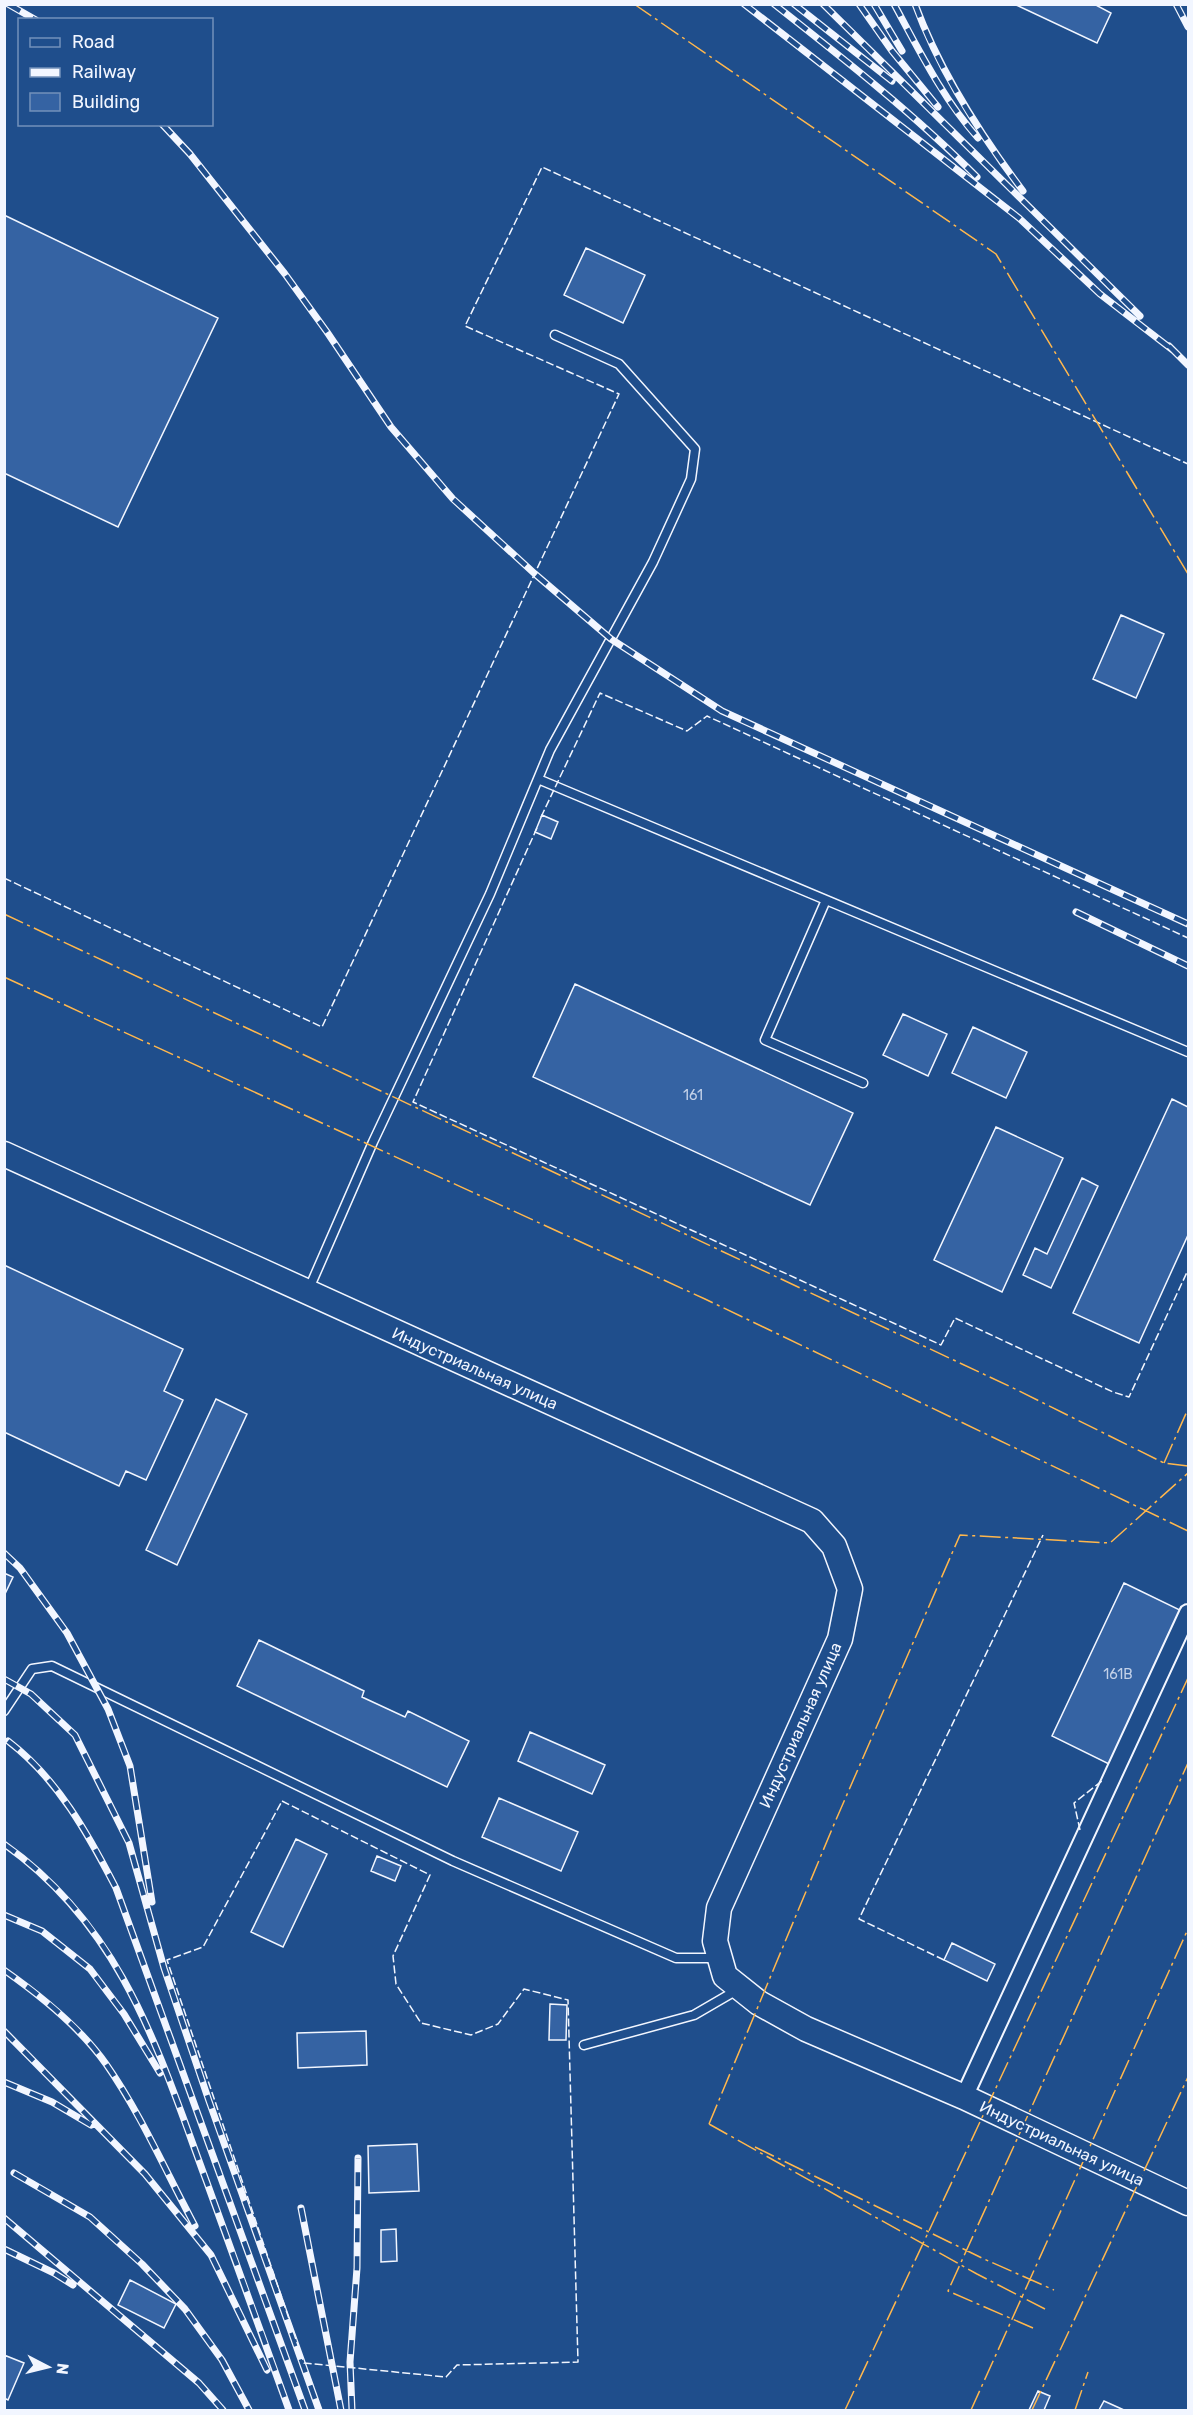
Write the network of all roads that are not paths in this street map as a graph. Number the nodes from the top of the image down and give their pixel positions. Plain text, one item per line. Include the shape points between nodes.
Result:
1 (555, 336) dead end
2 (538, 779) junction
3 (826, 900) junction
4 (1188, 1052) edge
5 (863, 1083) dead end
6 (4, 1154) edge
7 (307, 1292) junction
8 (1188, 1613) edge
9 (4, 1711) edge
10 (720, 1958) junction
11 (740, 1988) junction
12 (584, 2045) dead end
13 (964, 2097) junction
14 (1188, 2203) edge

1 - 2 lane via 620,364 695,449 691,479 653,562
2 - 3 lane
2 - 7 lane via 490,894
3 - 4 lane
3 - 5 lane via 765,1040
6 - 7 street, Индустриальная улица
7 - 10 street, Индустриальная улица via 812,1521 834,1546 850,1589 840,1639 719,1908 715,1941
8 - 13 street
9 - 10 lane via 32,1669 52,1666 453,1861 654,1949 676,1958
10 - 11 street, Индустриальная улица via 725,1976
11 - 12 lane via 694,2016
11 - 13 street, Индустриальная улица via 806,2029
13 - 14 street, Индустриальная улица

